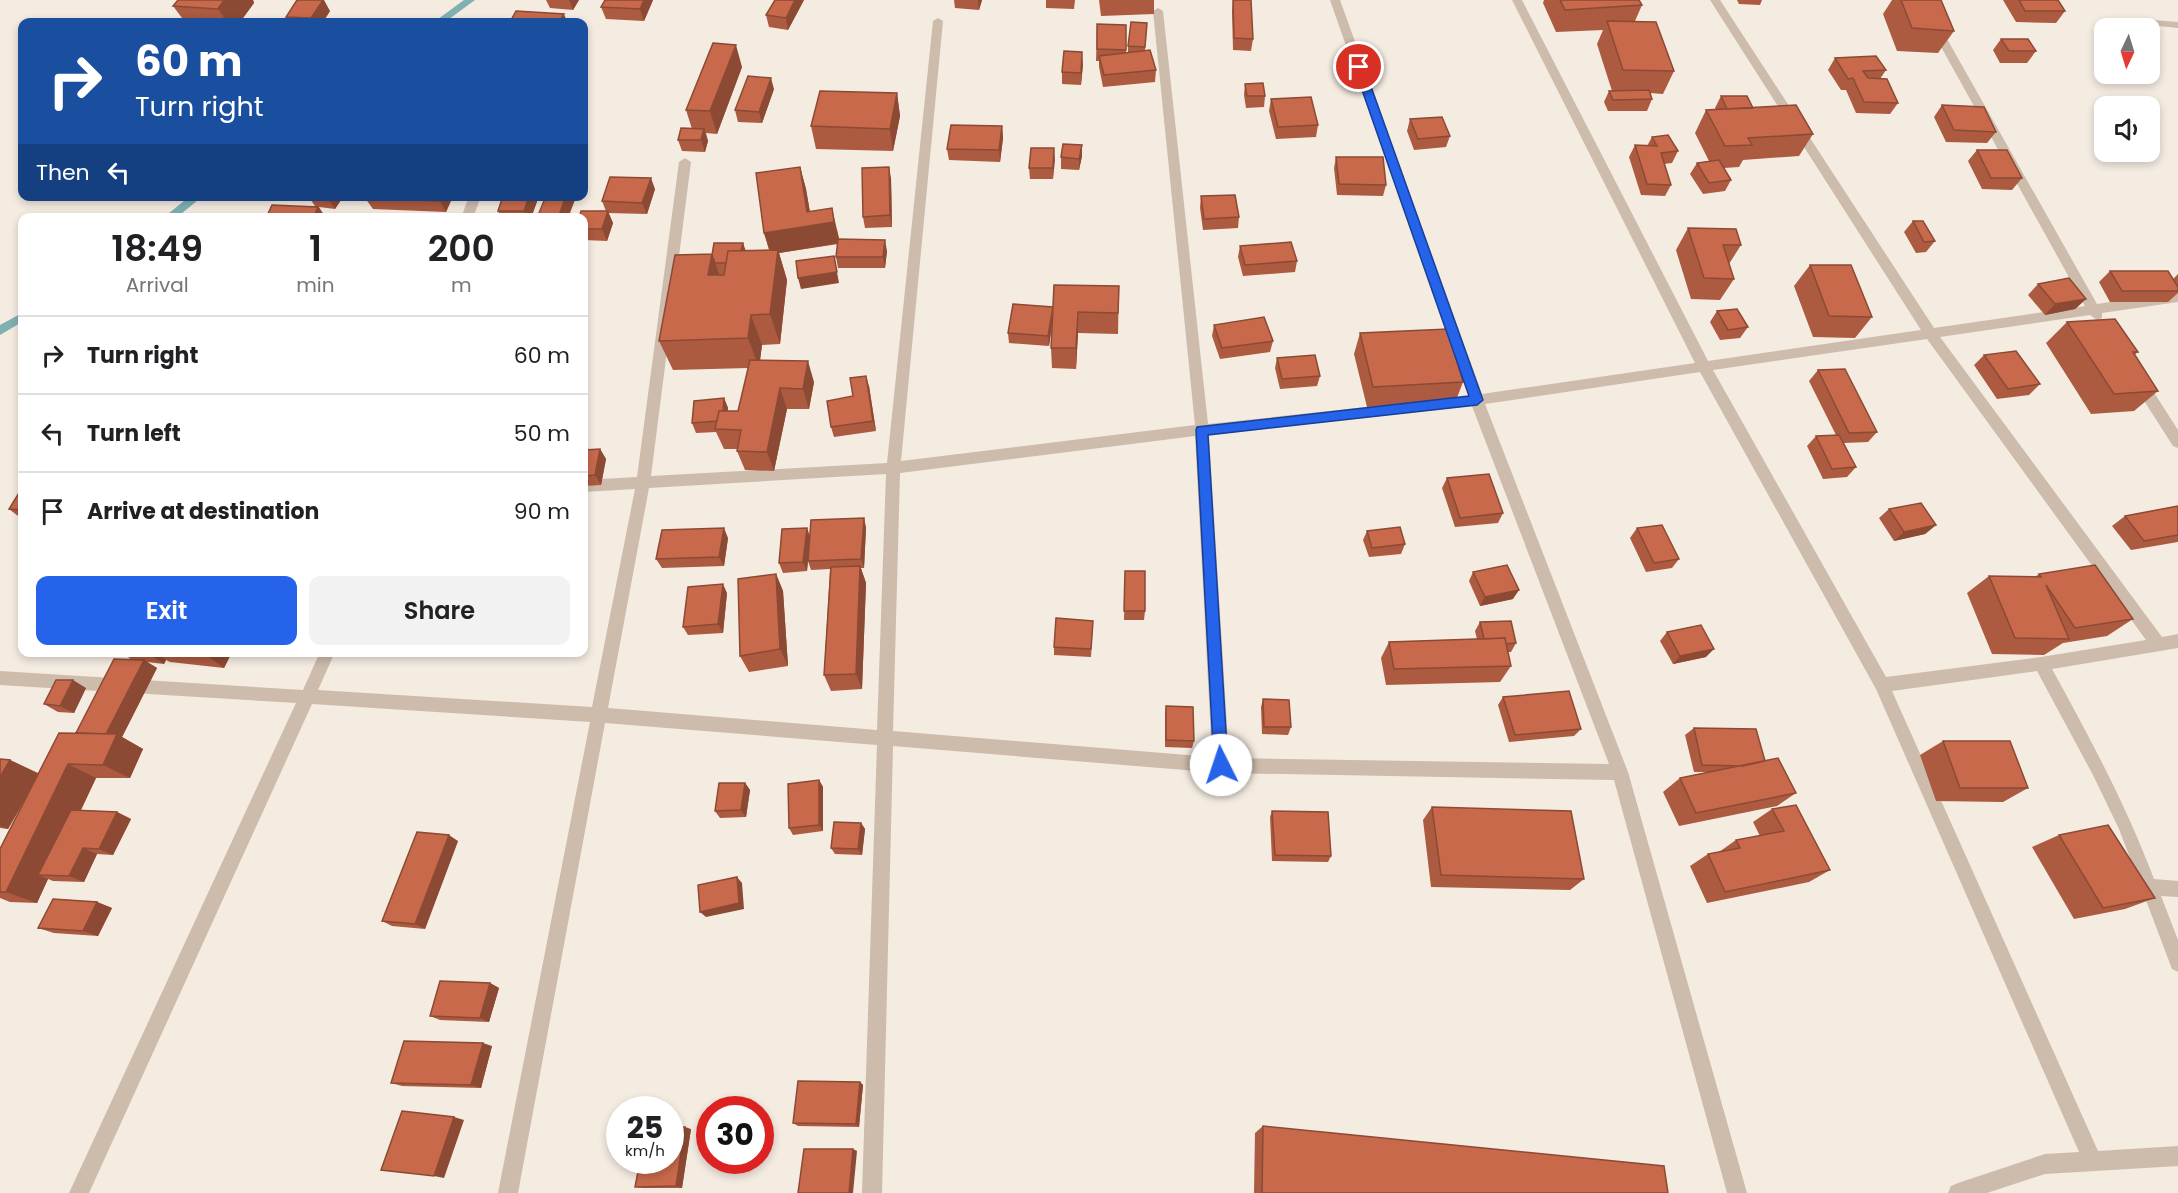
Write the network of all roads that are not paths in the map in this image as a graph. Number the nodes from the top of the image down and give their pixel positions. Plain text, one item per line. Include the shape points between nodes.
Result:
1 (1335, 0) edge
2 (1517, 0) edge
3 (1715, 0) edge
4 (1920, 0) edge
5 (1158, 11) dead end
6 (938, 21) dead end
7 (2160, 24) edge
8 (2178, 26) edge
9 (685, 162) dead end
10 (2178, 297) edge
11 (2094, 309) junction
12 (2106, 328) edge
13 (1930, 333) junction
14 (2130, 366) edge
15 (1704, 367) junction
16 (1477, 400) junction
17 (1202, 430) junction
18 (2178, 442) edge
19 (893, 468) junction
20 (643, 482) junction
21 (588, 486) edge
22 (2178, 641) edge
23 (2158, 644) junction
24 (326, 657) edge
25 (2041, 664) junction
26 (0, 678) edge
27 (1882, 685) junction
28 (308, 696) junction
29 (599, 715) junction
30 (886, 738) junction
31 (1221, 765) junction
32 (1620, 772) junction
33 (2150, 886) junction
34 (2178, 889) edge
35 (2178, 963) edge
36 (2178, 1156) edge
37 (2092, 1160) junction
38 (79, 1193) edge
39 (508, 1193) edge
40 (872, 1193) edge
41 (1737, 1193) edge
42 (1958, 1193) edge

1 - 16 street
2 - 15 street
3 - 13 street
4 - 11 street
5 - 17 street
6 - 19 street
7 - 8 street
9 - 20 street
10 - 11 street
11 - 12 street
11 - 13 street
13 - 15 street
13 - 23 street
14 - 18 street
15 - 16 street
15 - 27 street
16 - 17 street
16 - 32 street
17 - 19 street
17 - 31 street
19 - 20 street
19 - 30 street
20 - 21 street
20 - 29 street
22 - 23 street
23 - 25 street
24 - 28 street
25 - 27 street
25 - 33 street via 2099,770
26 - 28 street
27 - 37 street
28 - 29 street
28 - 38 street
29 - 30 street
29 - 39 street
30 - 31 street
30 - 40 street
31 - 32 street
32 - 41 street
33 - 34 street
33 - 35 street
36 - 37 street
37 - 42 street via 2044,1164

